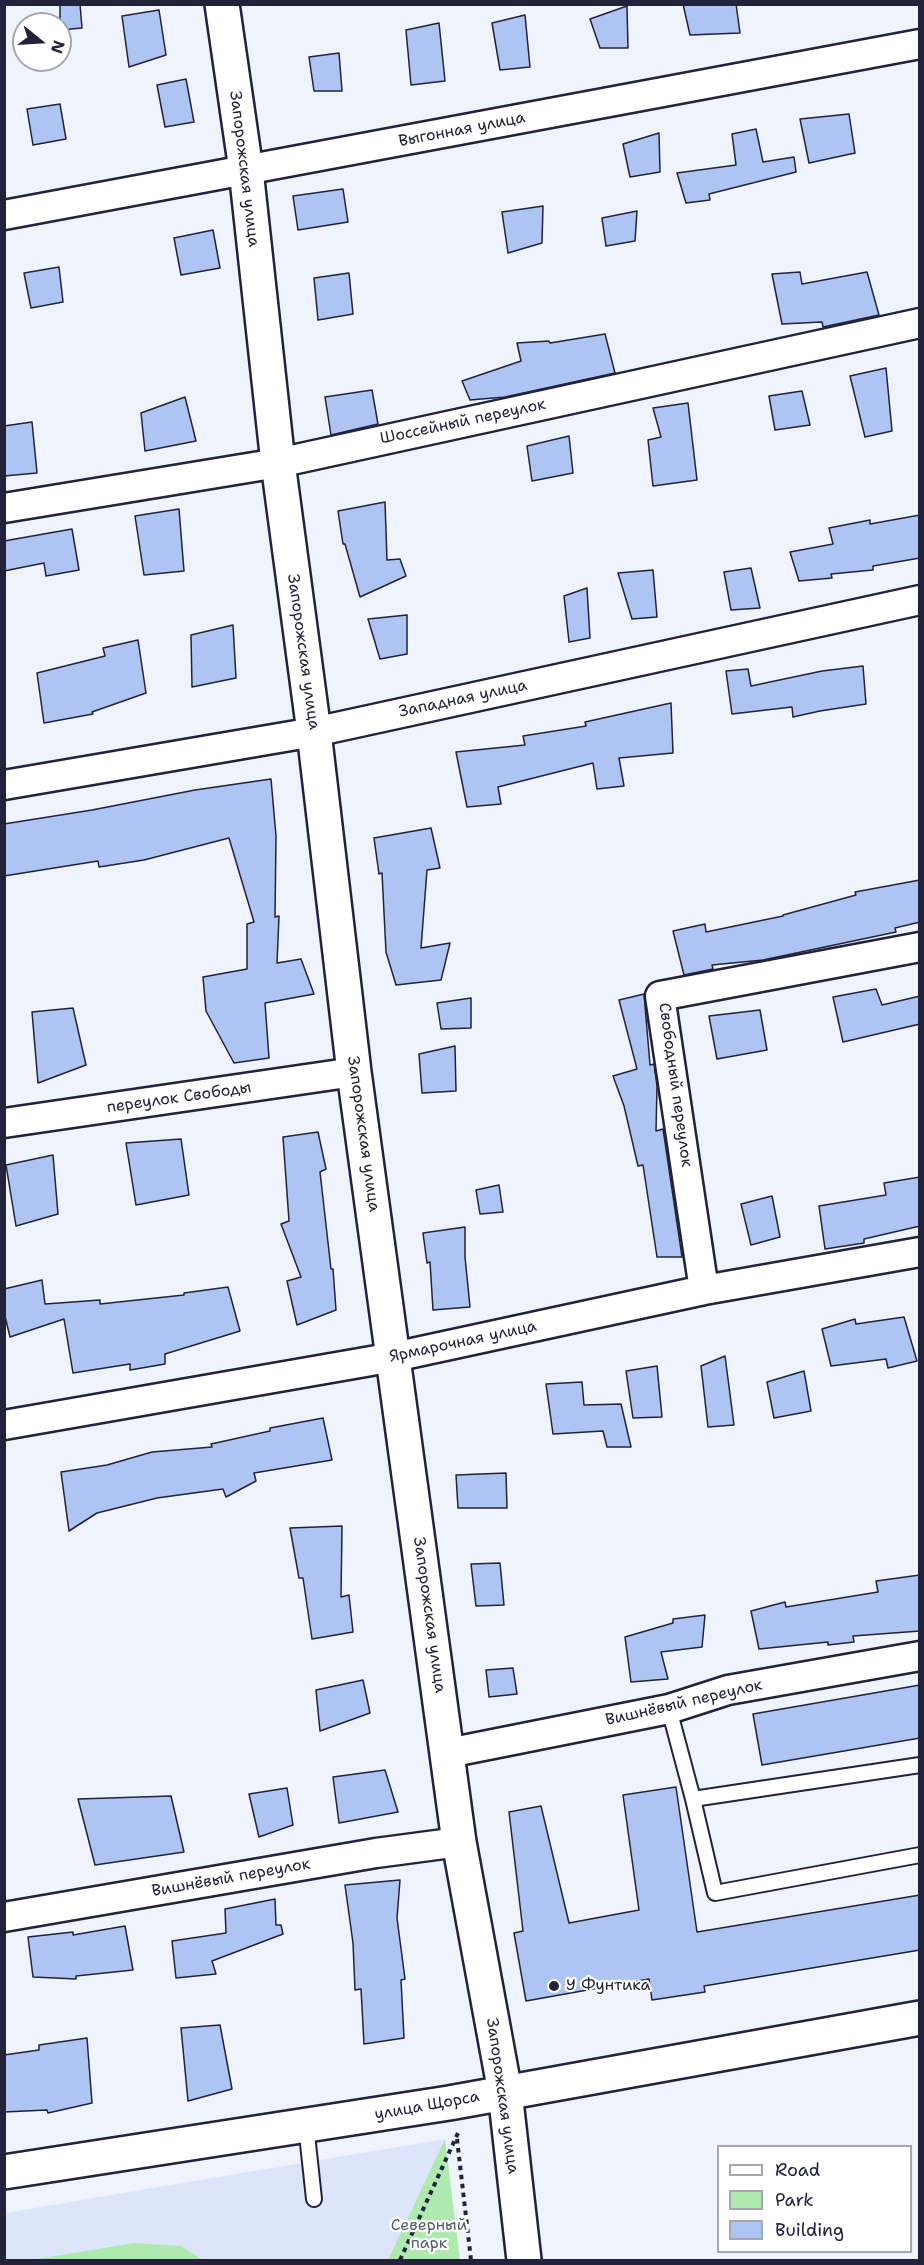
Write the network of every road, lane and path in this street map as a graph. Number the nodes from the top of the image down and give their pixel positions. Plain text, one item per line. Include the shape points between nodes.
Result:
1 (222, 4) edge
2 (920, 44) edge
3 (246, 170) junction
4 (4, 214) edge
5 (920, 323) edge
6 (278, 463) junction
7 (4, 508) edge
8 (920, 600) edge
9 (314, 732) junction
10 (4, 785) edge
11 (920, 947) edge
12 (354, 1072) junction
13 (4, 1123) edge
14 (920, 1252) edge
15 (704, 1290) junction
16 (394, 1357) junction
17 (4, 1425) edge
18 (920, 1656) edge
19 (669, 1709) junction
20 (448, 1753) junction
21 (920, 1765) edge
22 (693, 1799) junction
23 (459, 1842) junction
24 (920, 1855) edge
25 (4, 1917) edge
26 (920, 2018) edge
27 (489, 2095) junction
28 (306, 2126) junction
29 (456, 2137) junction
30 (4, 2172) edge
31 (314, 2199) dead end
32 (400, 2260) edge
33 (471, 2260) edge
34 (524, 2260) edge

1 - 3 street, Запорожская улица
2 - 3 street, Выгонная улица
3 - 4 street, Выгонная улица
3 - 6 street, Запорожская улица
5 - 6 street, Шоссейный переулок
6 - 7 street, Шоссейный переулок
6 - 9 street, Запорожская улица
8 - 9 street, Западная улица
9 - 10 street, Западная улица
9 - 12 street, Запорожская улица
11 - 15 street, Свободный переулок via 660,996
12 - 13 street, переулок Свободы
12 - 16 street, Запорожская улица
14 - 15 street, Ярмарочная улица
15 - 16 street, Ярмарочная улица
16 - 17 street, Ярмарочная улица
16 - 20 street, Запорожская улица
18 - 19 street, Вишнёвый переулок via 728,1690
19 - 20 street, Вишнёвый переулок
19 - 22 lane
20 - 23 street, Запорожская улица
21 - 22 lane
22 - 24 lane via 715,1893
23 - 25 street, Вишнёвый переулок
23 - 27 street, Запорожская улица
26 - 27 street, улица Щорса
27 - 28 street, улица Щорса
27 - 29 path
27 - 34 street, Запорожская улица
28 - 30 street, улица Щорса
28 - 31 lane
29 - 32 path
29 - 33 path

